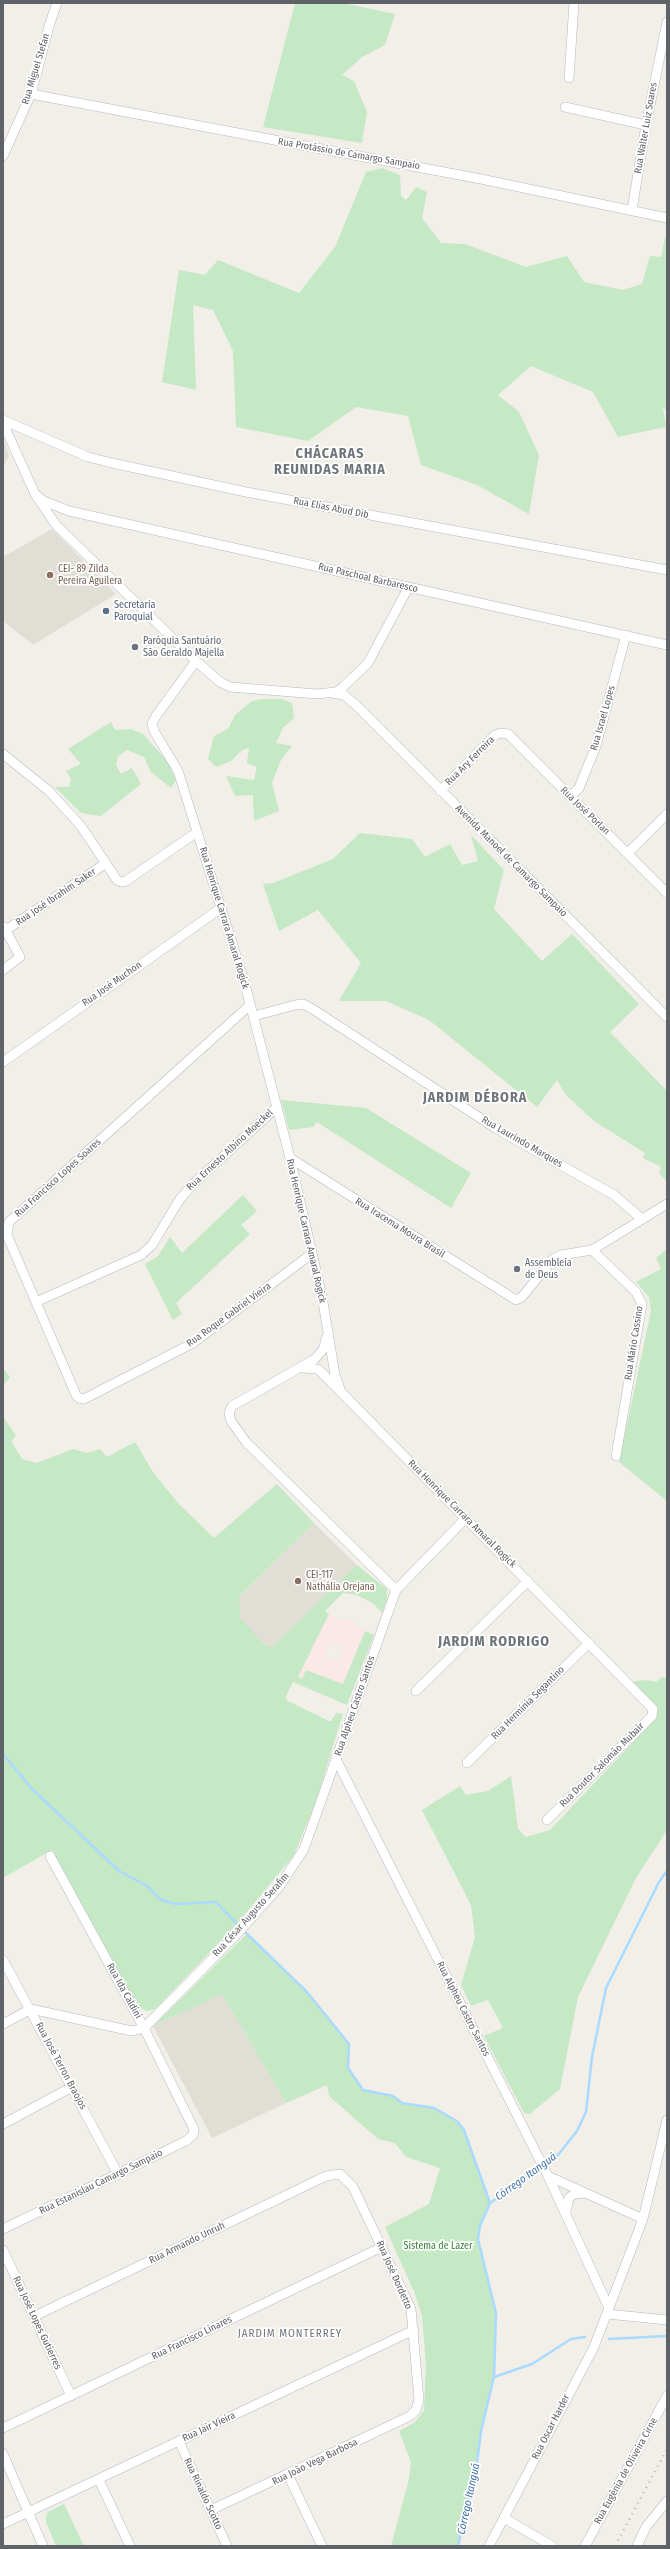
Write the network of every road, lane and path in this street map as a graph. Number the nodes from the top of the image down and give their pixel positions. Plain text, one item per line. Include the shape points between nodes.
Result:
1 (57, 3) edge
2 (574, 3) edge
3 (667, 22) edge
4 (569, 78) dead end
5 (31, 94) junction
6 (565, 107) dead end
7 (646, 125) junction
8 (3, 156) edge
9 (632, 210) junction
10 (667, 218) edge
11 (3, 420) edge
12 (3, 424) edge
13 (35, 494) junction
14 (69, 511) junction
15 (56, 525) junction
16 (667, 570) edge
17 (408, 588) junction
18 (626, 635) junction
19 (667, 645) edge
20 (196, 661) junction
21 (345, 686) junction
22 (331, 693) junction
23 (356, 705) junction
24 (501, 733) joint
25 (3, 754) edge
26 (440, 791) junction
27 (570, 797) junction
28 (667, 814) edge
29 (197, 832) junction
30 (628, 853) junction
31 (106, 863) junction
32 (667, 893) edge
33 (221, 908) junction
34 (5, 928) edge
35 (3, 970) edge
36 (250, 1005) junction
37 (665, 1012) edge
38 (254, 1016) junction
39 (3, 1062) edge
40 (276, 1108) junction
41 (290, 1158) junction
42 (667, 1204) edge
43 (642, 1219) junction
44 (592, 1250) junction
45 (310, 1255) junction
46 (36, 1302) junction
47 (327, 1328) junction
48 (299, 1368) junction
49 (341, 1392) junction
50 (79, 1398) joint
51 (616, 1456) dead end
52 (466, 1518) junction
53 (528, 1581) junction
54 (396, 1590) junction
55 (589, 1643) junction
56 (416, 1691) dead end
57 (653, 1709) joint
58 (337, 1761) junction
59 (467, 1763) dead end
60 (547, 1820) dead end
61 (50, 1856) dead end
62 (3, 1960) edge
63 (31, 2009) junction
64 (3, 2024) edge
65 (144, 2028) junction
66 (72, 2087) junction
67 (667, 2120) edge
68 (3, 2124) edge
69 (194, 2129) joint
70 (118, 2174) junction
71 (340, 2174) joint
72 (547, 2175) junction
73 (586, 2193) junction
74 (569, 2219) junction
75 (643, 2219) junction
76 (3, 2229) edge
77 (382, 2247) junction
78 (3, 2250) edge
79 (607, 2310) junction
80 (35, 2316) junction
81 (667, 2320) edge
82 (414, 2330) junction
83 (71, 2396) junction
84 (667, 2396) edge
85 (416, 2410) joint
86 (3, 2428) edge
87 (179, 2441) junction
88 (3, 2454) edge
89 (288, 2475) junction
90 (99, 2480) junction
91 (667, 2501) edge
92 (211, 2510) junction
93 (28, 2513) junction
94 (504, 2518) junction
95 (3, 2524) edge
96 (43, 2546) edge
97 (130, 2546) edge
98 (227, 2546) edge
99 (322, 2546) edge
100 (489, 2546) edge
101 (552, 2546) edge
102 (585, 2546) edge
103 (636, 2546) edge

1 - 5 street, Rua Miguel Stefan
2 - 4 street
3 - 7 street, Rua Walter Luiz Soares
5 - 8 street, Rua Miguel Stefan
5 - 9 street, Rua Protássio de Camargo Sampaio
6 - 7 street
7 - 9 street, Rua Walter Luiz Soares
9 - 10 street, Rua Protássio de Camargo Sampaio
11 - 16 street, Rua Elias Abud Dib via 88,457 112,463 246,492
12 - 13 street, Avenida Manoel de Camargo Sampaio
13 - 14 street, Rua Paschoal Barbaresco via 44,502
13 - 15 street, Avenida Manoel de Camargo Sampaio
14 - 15 street via 60,516
14 - 17 street, Rua Paschoal Barbaresco
15 - 20 street, Avenida Manoel de Camargo Sampaio
17 - 18 street, Rua Paschoal Barbaresco
17 - 21 street via 368,663
18 - 19 street, Rua Paschoal Barbaresco
18 - 27 street, Rua Israel Lopes via 596,746 579,788
20 - 22 street, Avenida Manoel de Camargo Sampaio via 220,682 230,687 310,694
20 - 29 street, Rua Henrique Carrara Amaral Rogick via 152,724 178,771
21 - 22 street, Avenida Manoel de Camargo Sampaio
21 - 23 street, Avenida Manoel de Camargo Sampaio
22 - 23 street, Avenida Manoel de Camargo Sampaio via 344,695
23 - 26 street, Avenida Manoel de Camargo Sampaio
24 - 26 street, Rua Ary Ferreira via 495,735
24 - 27 street, Rua José Porlan via 508,734
25 - 31 street via 49,791 81,826
26 - 37 street, Avenida Manoel de Camargo Sampaio
27 - 30 street, Rua José Porlan
28 - 30 street
29 - 31 street via 126,881 117,880
29 - 33 street, Rua Henrique Carrara Amaral Rogick
30 - 32 street, Rua José Porlan
31 - 34 street, Rua José Ibrahim Saker
33 - 36 street, Rua Henrique Carrara Amaral Rogick
33 - 39 street, Rua José Muchon
34 - 35 street via 20,956
36 - 38 street, Rua Henrique Carrara Amaral Rogick
36 - 46 street, Rua Francisco Lopes Soares via 9,1222 7,1235
38 - 40 street, Rua Henrique Carrara Amaral Rogick
38 - 43 street, Rua Laurindo Marques via 295,1005 303,1004 311,1008 497,1129 614,1195
40 - 41 street, Rua Henrique Carrara Amaral Rogick
40 - 46 street, Rua Ernesto Albino Moeckel via 194,1183 180,1199 152,1245 141,1255
41 - 44 street, Rua Iracema Moura Brasil via 516,1300 522,1297 552,1260 561,1255
41 - 45 street, Rua Henrique Carrara Amaral Rogick
42 - 43 street
43 - 44 street
44 - 51 street, Rua Mário Cassino via 636,1292 642,1304
45 - 47 street, Rua Henrique Carrara Amaral Rogick via 322,1296
45 - 50 street, Rua Roque Gabriel Vieira via 193,1343 84,1399
46 - 50 street, Rua Francisco Lopes Soares
47 - 48 street via 321,1353
47 - 49 street, Rua Henrique Carrara Amaral Rogick
48 - 49 street via 318,1369
48 - 54 street via 232,1406 231,1421 246,1442
49 - 52 street, Rua Henrique Carrara Amaral Rogick
52 - 53 street, Rua Henrique Carrara Amaral Rogick
52 - 54 street
53 - 55 street, Rua Henrique Carrara Amaral Rogick
53 - 56 street
54 - 58 street, Rua Alpheu Castro Santos
55 - 57 street, Rua Henrique Carrara Amaral Rogick
55 - 59 street, Rua Hermínia Segantino
57 - 60 street, Rua Doutor Salomão Mubair via 652,1716
58 - 65 street, Rua César Augusto Serafim via 304,1849 279,1887 236,1935
58 - 72 street, Rua Alpheu Castro Santos
61 - 65 street, Rua Ida Caldini
62 - 63 street, Rua José Terron Braojos
63 - 64 street
63 - 65 street via 132,2031
63 - 66 street, Rua José Terron Braojos
65 - 69 street, Rua Ida Caldini
66 - 68 street
66 - 70 street, Rua José Terron Braojos
67 - 75 street, Rua Oscar Harder
69 - 70 street, Rua Estanislau Camargo Sampaio via 193,2135 186,2141
70 - 76 street, Rua Estanislau Camargo Sampaio
71 - 77 street, Rua José Dordetto via 353,2187
71 - 80 street, Rua Armando Unruh via 326,2176
72 - 73 street
72 - 74 street, Rua Alpheu Castro Santos
73 - 74 street, Rua Alpheu Castro Santos via 574,2194 569,2198 566,2211
73 - 75 street
74 - 79 street, Rua Alpheu Castro Santos
75 - 79 street, Rua Oscar Harder
77 - 82 street, Rua José Dordetto via 411,2309
77 - 83 street, Rua Francisco Linares
78 - 80 street, Rua José Lopes Gutierres
79 - 81 street
79 - 94 street, Rua Oscar Harder via 594,2347
80 - 83 street, Rua José Lopes Gutierres
82 - 85 street, Rua José Dordetto via 419,2400
82 - 87 street, Rua Jair Vieira
83 - 86 street, Rua Francisco Linares
84 - 102 street, Rua Eugênia de Oliveira Cirne
85 - 89 street, Rua João Vega Barbosa via 410,2416
87 - 90 street, Rua Jair Vieira
87 - 92 street, Rua Rinaldo Scotto
88 - 93 street
89 - 92 street, Rua João Vega Barbosa
89 - 99 street
90 - 93 street, Rua Jair Vieira
90 - 97 street
91 - 103 street via 646,2527
92 - 98 street, Rua Rinaldo Scotto
93 - 95 street, Rua Jair Vieira
93 - 96 street
94 - 100 street, Rua Oscar Harder
94 - 101 street

